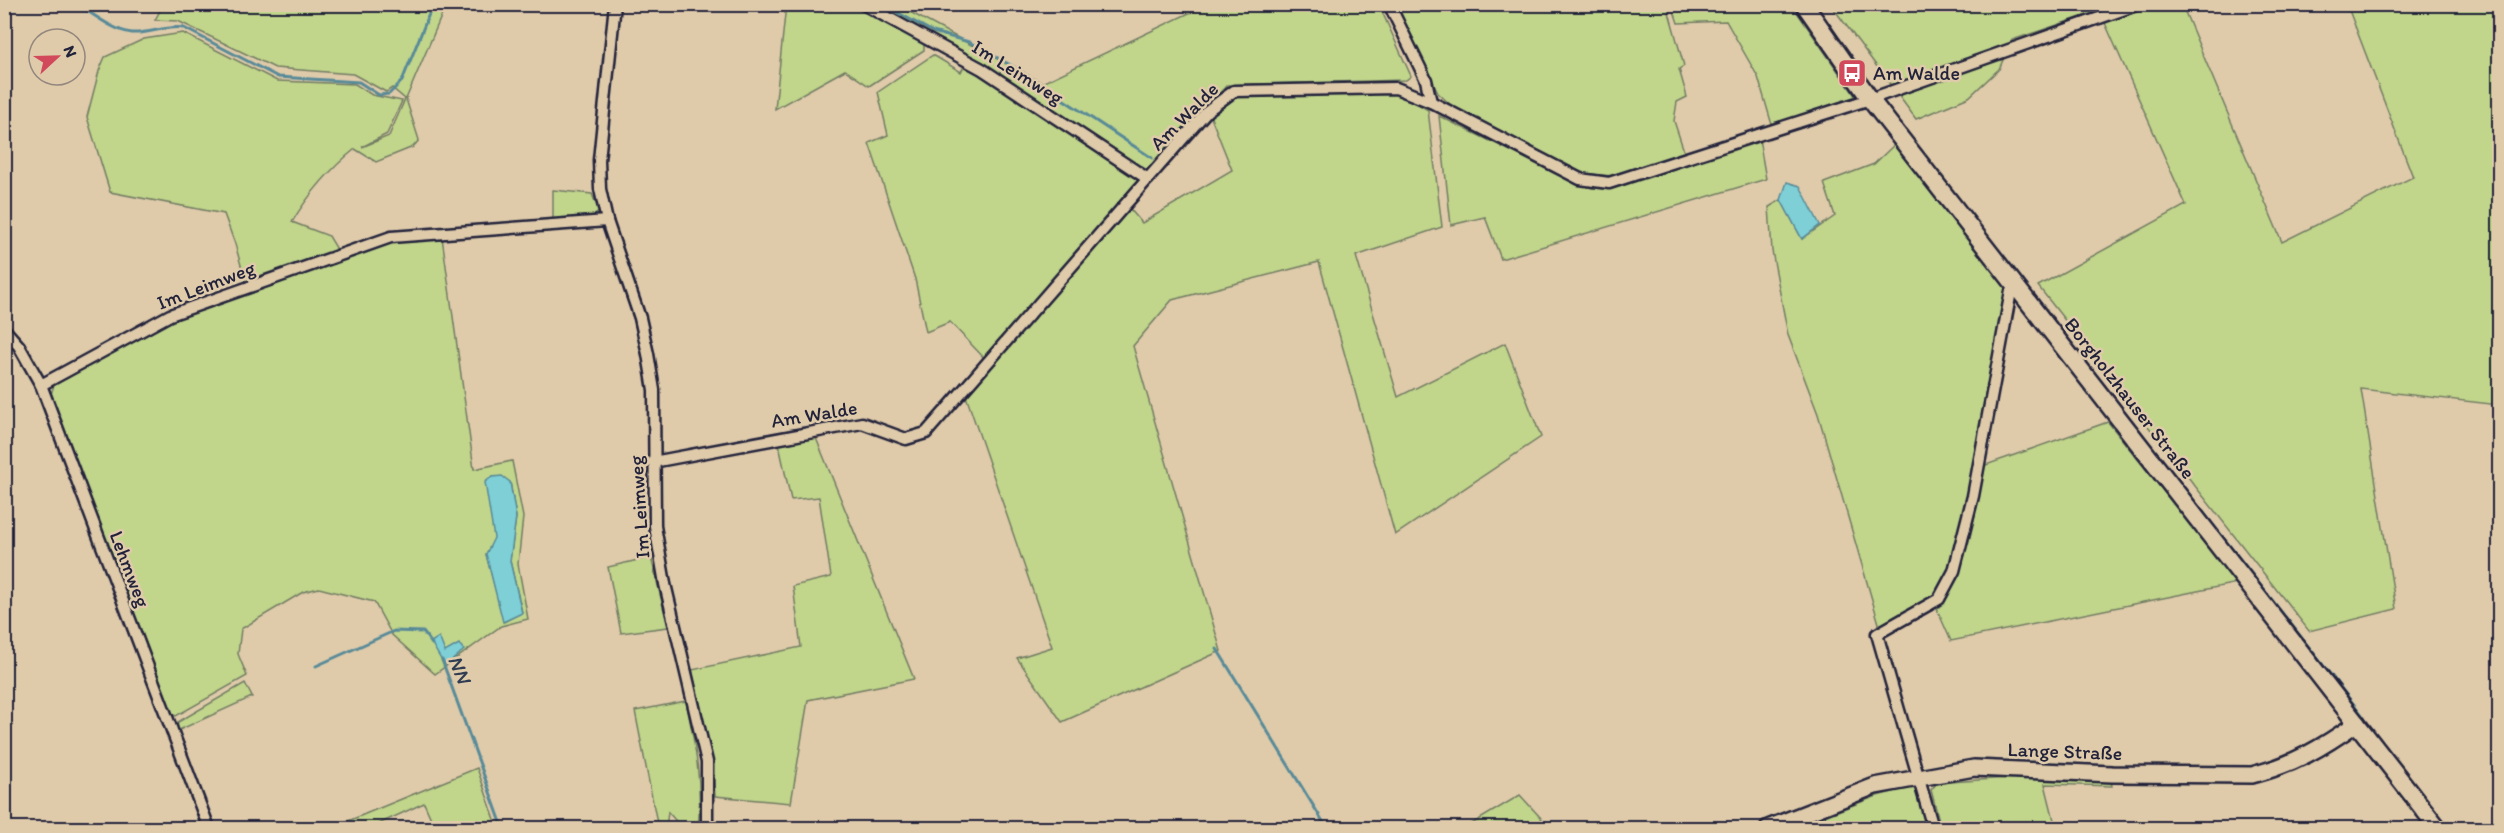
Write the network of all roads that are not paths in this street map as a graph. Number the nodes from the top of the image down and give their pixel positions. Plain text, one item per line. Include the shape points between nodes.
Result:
1 (615, 4) edge
2 (863, 4) edge
3 (1389, 4) edge
4 (1804, 4) edge
5 (2139, 4) edge
6 (1870, 99) junction
7 (1431, 102) junction
8 (1148, 179) junction
9 (607, 221) junction
10 (2017, 286) junction
11 (4, 329) edge
12 (41, 385) junction
13 (653, 462) junction
14 (2357, 723) junction
15 (1918, 776) junction
16 (209, 828) edge
17 (707, 828) edge
18 (1768, 828) edge
19 (1932, 828) edge
20 (2438, 828) edge

1 - 9 street, Im Leimweg via 599,160
2 - 8 street, Im Leimweg via 982,69
3 - 7 street via 1426,80
4 - 6 main road, Borgholzhauser Straße
5 - 6 street
6 - 7 street, Am Walde via 1609,183 1580,179
6 - 10 main road, Borgholzhauser Straße
7 - 8 street, Am Walde via 1396,88 1234,91 1207,111
8 - 13 street, Am Walde via 926,433 906,439 862,423
9 - 12 street, Im Leimweg via 391,237 170,315
9 - 13 street, Im Leimweg via 648,354 654,390
10 - 14 main road, Borgholzhauser Straße
10 - 15 street via 2011,291 1973,496 1954,571 1939,599 1877,634
11 - 12 street, Lehmweg via 19,346
12 - 16 street, Lehmweg
13 - 17 street, Im Leimweg via 658,550 707,762
14 - 15 street, Lange Straße via 2314,753 2252,775 1974,768
14 - 20 main road, Borgholzhauser Straße
15 - 18 street, Lange Straße via 1875,786
15 - 19 street

